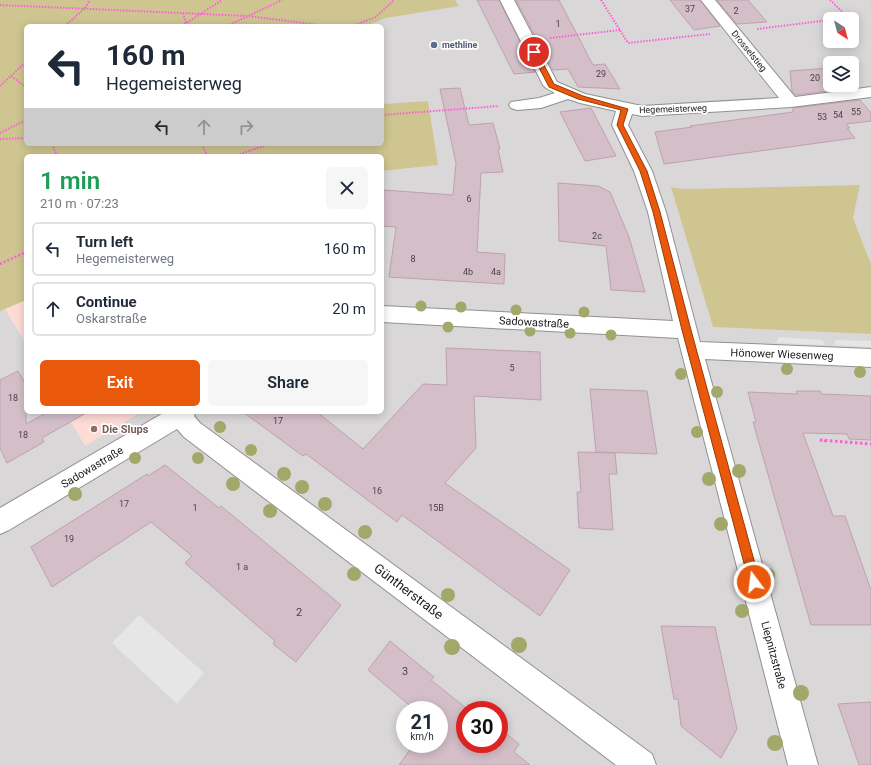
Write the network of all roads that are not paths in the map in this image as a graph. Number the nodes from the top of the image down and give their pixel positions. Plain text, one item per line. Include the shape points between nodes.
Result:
1 (507, 0) edge
2 (708, 0) edge
3 (871, 92) edge
4 (569, 94) junction
5 (791, 102) junction
6 (517, 105) road end
7 (625, 109) junction
8 (384, 314) edge
9 (689, 340) junction
10 (871, 358) edge
11 (182, 414) edge
12 (0, 522) edge
13 (641, 765) edge
14 (803, 765) edge

1 - 4 street, Hegemeisterweg via 551,85
2 - 5 street, Drosselstieg
3 - 5 street, Hegemeisterweg
4 - 6 street via 541,103
4 - 7 street, Hegemeisterweg
5 - 7 street, Hegemeisterweg via 642,111
7 - 9 street, Liepnitzstraße via 620,125 646,178 657,212
8 - 9 street, Sadowastraße
9 - 10 street, Hönower Wiesenweg
9 - 14 street, Liepnitzstraße
11 - 12 street, Sadowastraße
11 - 13 street, Güntherstraße via 192,430

